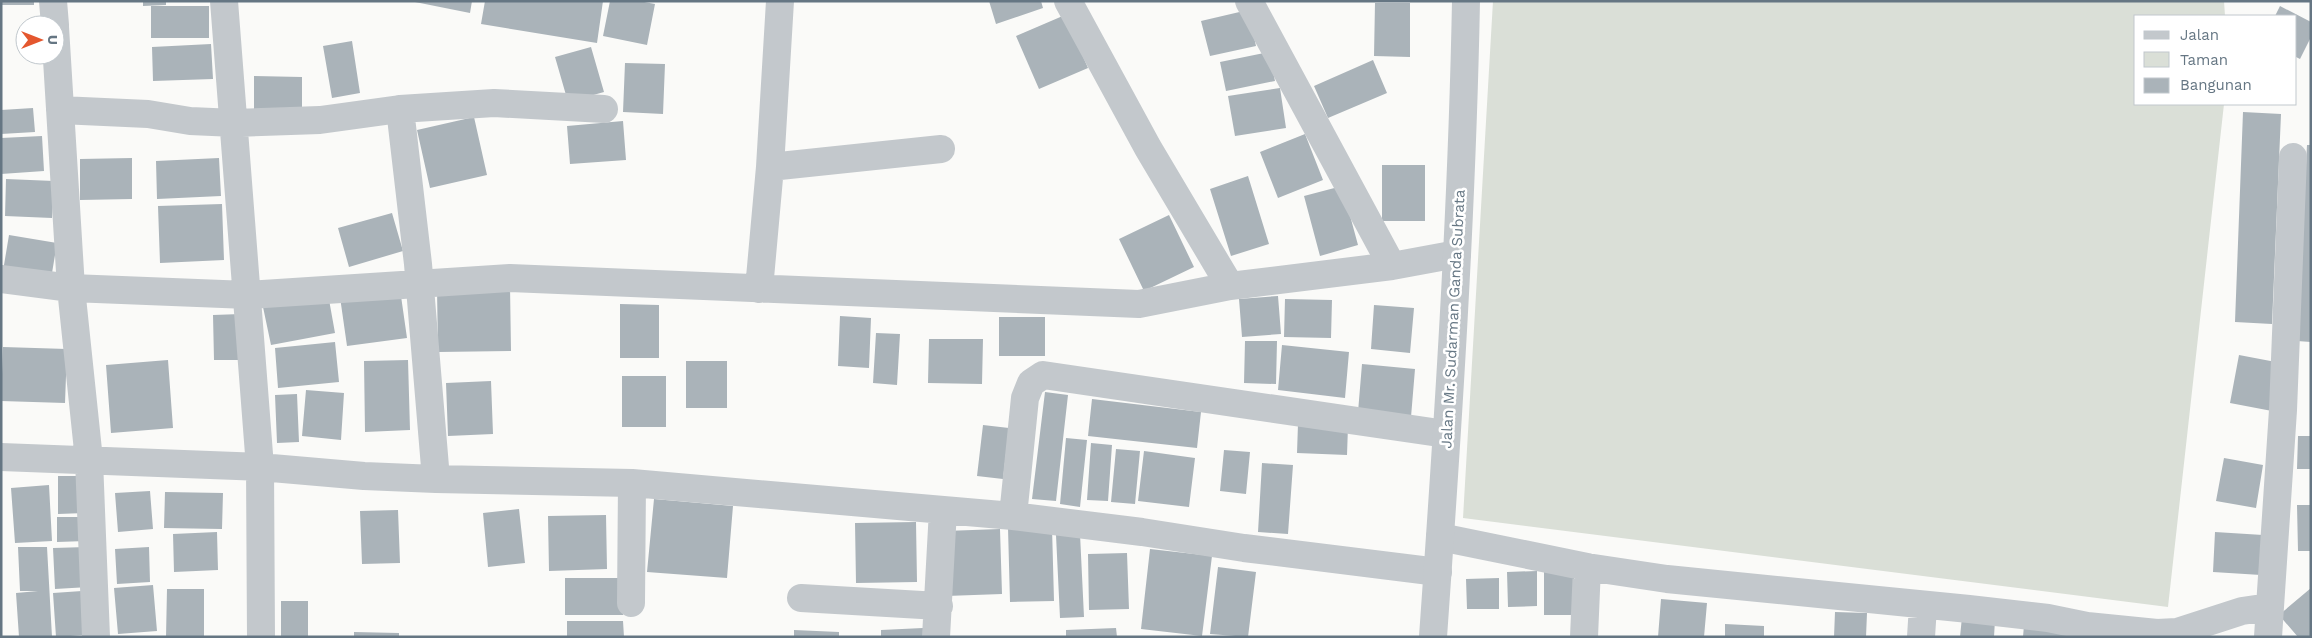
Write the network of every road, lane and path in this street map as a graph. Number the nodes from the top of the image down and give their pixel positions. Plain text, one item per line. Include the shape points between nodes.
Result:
1 (53, 1) edge
2 (224, 1) edge
3 (780, 1) edge
4 (1068, 1) edge
5 (1249, 1) edge
6 (1466, 1) edge
7 (54, 15) edge
8 (57, 65) edge
9 (400, 109) junction
10 (604, 109) dead end
11 (60, 110) junction
12 (235, 123) junction
13 (941, 149) dead end
14 (2292, 157) dead end
15 (770, 167) junction
16 (1457, 254) junction
17 (1392, 266) junction
18 (1, 278) edge
19 (418, 283) junction
20 (1230, 286) junction
21 (71, 288) junction
22 (759, 289) junction
23 (248, 295) junction
24 (1446, 434) junction
25 (1, 457) edge
26 (89, 460) junction
27 (260, 466) junction
28 (436, 479) junction
29 (632, 483) junction
30 (943, 510) junction
31 (1013, 516) junction
32 (1440, 537) junction
33 (1588, 567) junction
34 (1438, 572) junction
35 (801, 598) dead end
36 (631, 602) dead end
37 (938, 606) junction
38 (1923, 606) junction
39 (2269, 607) junction
40 (2087, 632) edge
41 (96, 637) edge
42 (261, 637) edge
43 (936, 637) edge
44 (1433, 637) edge
45 (1584, 637) edge
46 (1921, 637) edge
47 (2268, 637) edge

1 - 7 street
2 - 12 street
3 - 15 street
4 - 20 street via 1148,148
5 - 17 street
6 - 16 street, Jalan Mr. Sudarman Ganda Subrata
8 - 11 street
9 - 10 street via 494,103
9 - 12 street via 320,120
9 - 19 street
11 - 12 street via 148,114
11 - 21 street
12 - 23 street
13 - 15 street
14 - 39 street via 2283,410
15 - 22 street
16 - 17 street
16 - 24 street, Jalan Mr. Sudarman Ganda Subrata
17 - 20 street
18 - 21 street
19 - 22 street via 510,278
19 - 23 street
19 - 28 street
20 - 22 street via 1139,304
21 - 23 street
21 - 26 street
23 - 27 street
24 - 31 street via 1043,375 1031,383 1025,398
24 - 32 street, Jalan Mr. Sudarman Ganda Subrata
25 - 26 street
26 - 27 street
26 - 41 street
27 - 28 street
27 - 42 street
28 - 29 street
29 - 30 street
29 - 36 street
30 - 31 street
30 - 37 street
31 - 34 street
32 - 33 street
32 - 34 street, Jalan Mr. Sudarman Ganda Subrata
33 - 38 street via 1667,579
33 - 45 street
34 - 44 street, Jalan Mr. Sudarman Ganda Subrata
35 - 37 street
37 - 43 street
38 - 40 street via 2048,618
38 - 46 street
39 - 40 street via 2242,611 2177,632
39 - 47 street

